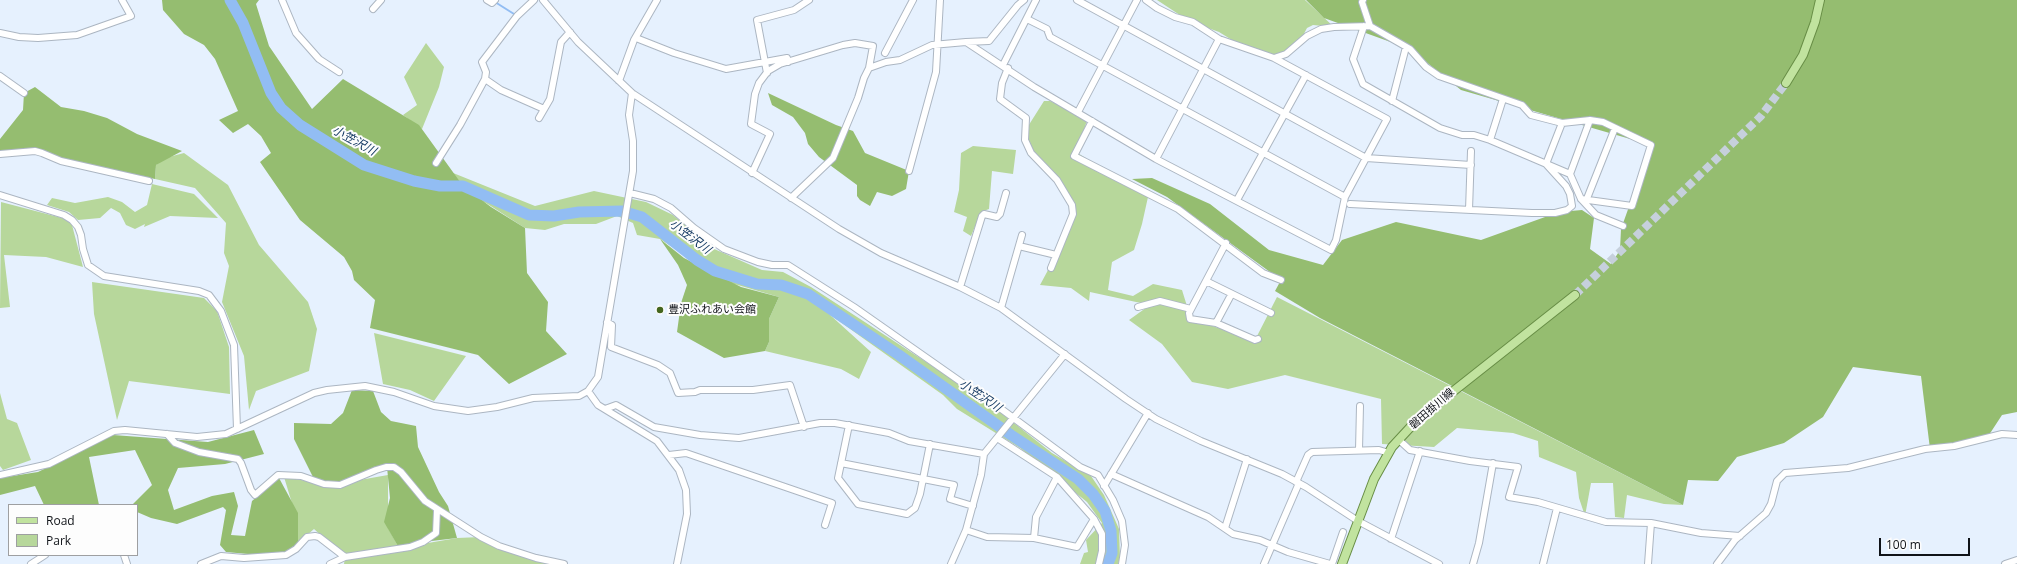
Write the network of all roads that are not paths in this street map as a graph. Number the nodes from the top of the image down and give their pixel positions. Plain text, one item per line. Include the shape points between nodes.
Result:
1 (122, 0) edge
2 (282, 0) edge
3 (382, 0) edge
4 (487, 0) edge
5 (495, 0) edge
6 (534, 0) edge
7 (543, 0) edge
8 (657, 0) edge
9 (809, 0) edge
10 (913, 0) edge
11 (940, 0) edge
12 (1024, 0) edge
13 (1036, 0) edge
14 (1077, 0) edge
15 (1137, 0) edge
16 (1146, 0) edge
17 (1363, 0) edge
18 (1820, 0) edge
19 (373, 10) dead end
20 (1027, 19) junction
21 (1123, 25) junction
22 (1367, 26) junction
23 (570, 32) junction
24 (0, 33) edge
25 (636, 38) junction
26 (1219, 40) junction
27 (966, 42) junction
28 (938, 44) junction
29 (1406, 47) junction
30 (885, 53) dead end
31 (1274, 58) junction
32 (788, 62) junction
33 (765, 63) junction
34 (1102, 65) junction
35 (1005, 67) junction
36 (869, 68) junction
37 (1203, 69) junction
38 (339, 72) dead end
39 (767, 73) junction
40 (1306, 75) junction
41 (0, 76) edge
42 (485, 80) junction
43 (619, 81) junction
44 (1786, 83) tunnel mouth
45 (24, 93) dead end
46 (632, 93) junction
47 (1503, 99) junction
48 (1392, 101) junction
49 (1182, 108) junction
50 (544, 109) junction
51 (1078, 112) junction
52 (1285, 114) junction
53 (539, 118) dead end
54 (1590, 120) junction
55 (1092, 121) junction
56 (1562, 123) junction
57 (1615, 128) junction
58 (1490, 140) junction
59 (1471, 151) dead end
60 (1263, 152) junction
61 (0, 154) edge
62 (1366, 158) junction
63 (1156, 159) junction
64 (436, 163) dead end
65 (1546, 164) junction
66 (1471, 165) junction
67 (910, 172) dead end
68 (752, 173) junction
69 (1570, 174) junction
70 (149, 181) dead end
71 (630, 193) junction
72 (1006, 193) dead end
73 (0, 195) edge
74 (1345, 197) junction
75 (791, 198) junction
76 (1237, 200) junction
77 (1584, 200) junction
78 (1350, 204) dead end
79 (1469, 210) junction
80 (1623, 226) dead end
81 (1022, 235) dead end
82 (1226, 243) junction
83 (1019, 246) junction
84 (1056, 255) junction
85 (1051, 268) dead end
86 (1281, 280) dead end
87 (1206, 281) junction
88 (960, 287) junction
89 (1574, 294) tunnel mouth
90 (1231, 295) junction
91 (1138, 307) dead end
92 (1001, 308) junction
93 (1191, 309) junction
94 (1271, 313) dead end
95 (607, 322) junction
96 (1216, 323) junction
97 (1258, 339) dead end
98 (1065, 354) junction
99 (588, 391) junction
100 (1360, 406) dead end
101 (605, 409) junction
102 (1148, 413) junction
103 (1011, 419) junction
104 (849, 425) junction
105 (804, 427) junction
106 (237, 429) junction
107 (168, 434) junction
108 (2017, 435) edge
109 (998, 437) junction
110 (1399, 440) junction
111 (930, 444) junction
112 (1359, 450) junction
113 (1420, 451) junction
114 (1389, 453) junction
115 (984, 454) junction
116 (669, 455) junction
117 (1247, 459) junction
118 (841, 463) junction
119 (1493, 463) junction
120 (1111, 474) junction
121 (0, 475) edge
122 (1057, 477) junction
123 (924, 479) junction
124 (1297, 482) junction
125 (1104, 486) junction
126 (973, 506) junction
127 (1558, 508) junction
128 (437, 510) junction
129 (1094, 519) junction
130 (1358, 521) junction
131 (1652, 524) junction
132 (825, 525) dead end
133 (1225, 528) junction
134 (966, 530) junction
135 (1343, 532) dead end
136 (1740, 536) junction
137 (1034, 538) junction
138 (1391, 539) junction
139 (1272, 545) junction
140 (43, 556) edge
141 (345, 557) junction
142 (2017, 560) edge
143 (31, 564) edge
144 (202, 564) edge
145 (330, 564) edge
146 (564, 564) edge
147 (677, 564) edge
148 (951, 564) edge
149 (1099, 564) edge
150 (1122, 564) edge
151 (1264, 564) edge
152 (1331, 564) edge
153 (1342, 564) edge
154 (1439, 564) edge
155 (1473, 564) edge
156 (1543, 564) edge
157 (1648, 564) edge
158 (1717, 564) edge
159 (2004, 564) edge

1 - 24 street via 131,16 77,35 38,38
2 - 38 street via 296,33 319,59
3 - 19 street
4 - 5 street via 492,3
6 - 42 street via 517,16 482,62 486,72
7 - 23 street
8 - 25 street
9 - 33 street via 794,10 757,20
10 - 30 street
11 - 28 street
12 - 27 street via 994,38 989,41
13 - 20 street
14 - 21 street
15 - 21 street
16 - 26 street via 1175,17 1193,22
17 - 22 street
18 - 44 main road via 1803,55
20 - 34 street via 1047,29 1050,37
20 - 35 street
21 - 34 street
21 - 37 street
22 - 29 street
22 - 31 street via 1334,26 1313,32 1286,54
22 - 48 street via 1353,59 1363,84
23 - 43 street
23 - 50 street via 561,42 550,99
25 - 33 street via 680,56 726,69
25 - 43 street
26 - 31 street
26 - 37 street
27 - 28 street
27 - 35 street
28 - 36 street via 900,60
28 - 67 street via 936,72
29 - 47 street via 1439,76
29 - 48 street
31 - 40 street
32 - 33 street via 787,58
32 - 36 street via 855,43 873,46
32 - 39 street
33 - 39 street
34 - 49 street
34 - 51 street
35 - 51 street
35 - 84 street via 1000,99 1026,118 1025,140 1031,152 1057,180 1072,205 1073,214
36 - 75 street via 833,158
37 - 49 street
37 - 52 street
39 - 68 street via 755,94 751,124 770,134
40 - 52 street
40 - 62 street via 1387,119
41 - 45 street
42 - 50 street
42 - 64 street
43 - 46 street
46 - 68 street
46 - 71 street via 628,115 634,161
47 - 56 street via 1522,105 1531,115
47 - 58 street
48 - 58 street via 1440,128
49 - 60 street
49 - 63 street
50 - 53 street
51 - 55 street
52 - 60 street
52 - 62 street
54 - 56 street
54 - 57 street via 1603,122
54 - 69 street
55 - 63 street
55 - 82 street via 1074,156 1178,209
56 - 65 street
57 - 77 street
57 - 77 street via 1651,145 1632,206
58 - 65 street
59 - 66 street
60 - 74 street
60 - 76 street
61 - 70 street via 42,153 61,161
62 - 66 street
62 - 74 street
63 - 76 street
65 - 69 street
65 - 79 street via 1570,194 1572,206 1567,210 1532,213
66 - 79 street
68 - 75 street
69 - 77 street
71 - 95 street
71 - 103 street via 654,199 671,208 724,249 758,262 788,265 985,397
72 - 88 street via 1000,214 982,216
73 - 106 street via 64,215 72,220 81,235 88,265 104,276 199,291 209,295 221,311 234,345
74 - 76 street via 1336,240 1331,250
75 - 88 street via 881,253
77 - 80 street via 1596,215
78 - 79 street
81 - 83 street
82 - 86 street via 1263,273
82 - 87 street
83 - 84 street
83 - 92 street
84 - 85 street
87 - 90 street
87 - 93 street
88 - 92 street
89 - 110 main road, 磐田掛川線 via 1417,420
90 - 94 street
90 - 96 street
91 - 93 street via 1160,301
92 - 98 street
93 - 96 street via 1190,320
95 - 99 street via 598,377
95 - 105 street via 612,325 611,347 658,365 670,373 678,393 700,390 753,390 790,384
96 - 97 street via 1255,340
98 - 102 street
98 - 103 street
99 - 101 street via 598,405
99 - 106 street via 579,396 533,398 468,411 434,406 394,392 365,386 327,390 314,393
100 - 112 street
101 - 105 street via 616,405 654,427 700,435 739,438
101 - 116 street via 650,435
102 - 117 street via 1201,441
102 - 120 street
103 - 109 street
103 - 125 street via 1080,467 1098,475
104 - 105 street via 820,423
104 - 111 street
104 - 118 street
106 - 107 street via 211,436
107 - 121 street via 114,431 48,464
107 - 128 street via 175,443 219,457 238,459 255,494 278,475 301,476 324,484 340,485 376,470 394,467 425,501
108 - 136 street via 2002,434 1954,446 1925,449 1848,468 1785,473 1777,481 1766,513
109 - 115 street
109 - 122 street
110 - 113 street via 1410,450
110 - 114 main road, 磐田掛川線
111 - 115 street
111 - 123 street
112 - 114 street
112 - 124 street via 1312,452 1308,455
113 - 119 street
113 - 138 street
114 - 130 main road, 磐田掛川線 via 1374,479
115 - 126 street
116 - 132 street via 686,453 832,503
116 - 147 street via 679,470 687,500 686,526
117 - 124 street
117 - 133 street
118 - 123 street
118 - 123 street via 838,478 858,504 907,514 915,508
119 - 127 street via 1518,467 1509,497
119 - 155 street
120 - 125 street
120 - 133 street
122 - 129 street
122 - 137 street via 1036,517
123 - 126 street via 954,485 950,499
124 - 130 street
124 - 139 street
125 - 150 street via 1122,521 1125,545
126 - 134 street
127 - 131 street via 1606,522
127 - 156 street
128 - 141 street via 436,533 423,542 410,547
128 - 146 street via 499,546
129 - 137 street via 1077,548
129 - 149 street via 1102,534
130 - 138 street
130 - 153 main road, 磐田掛川線
131 - 136 street via 1701,533
131 - 157 street
133 - 139 street via 1233,534
134 - 137 street via 987,537
134 - 148 street
135 - 152 street
136 - 158 street
138 - 154 street
139 - 151 street
139 - 152 street
140 - 143 street
141 - 144 street via 315,536 307,537 286,555 244,558 221,556
141 - 145 street
142 - 159 street

